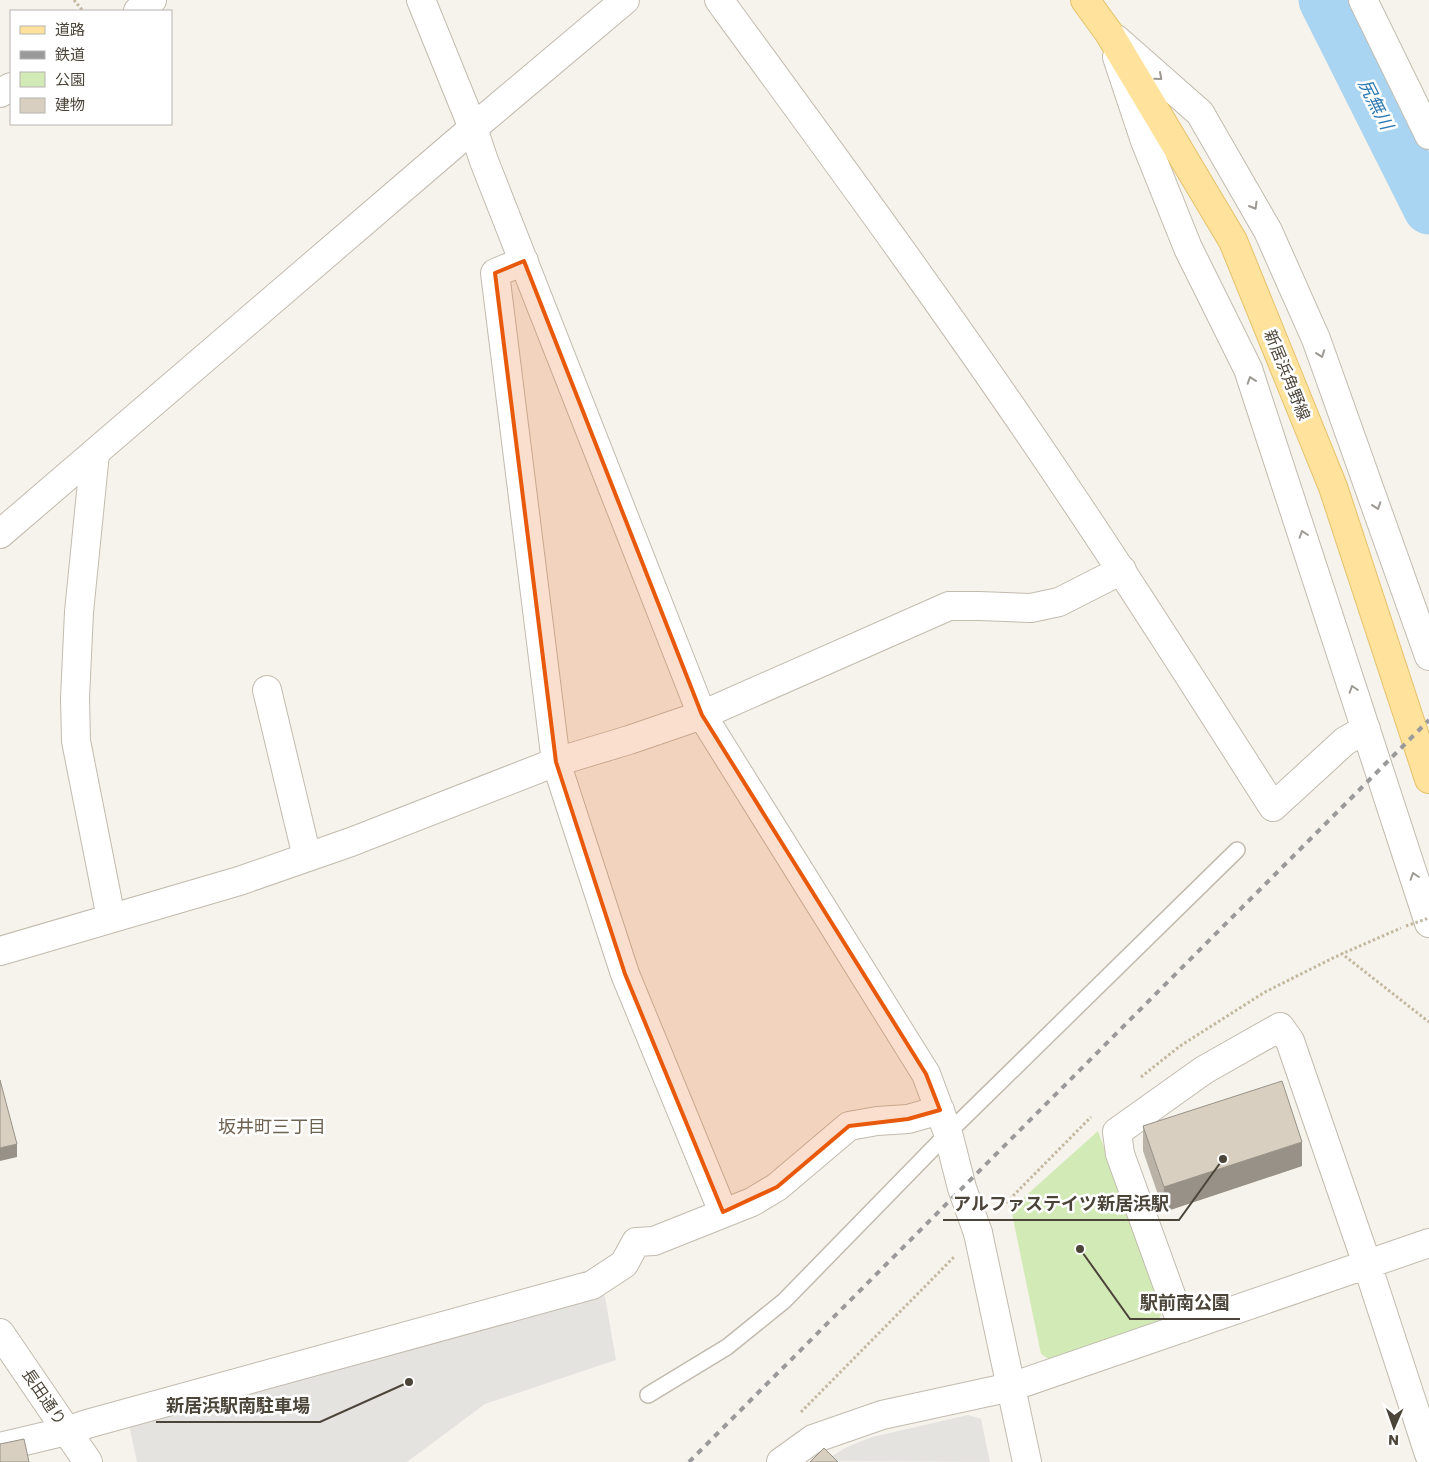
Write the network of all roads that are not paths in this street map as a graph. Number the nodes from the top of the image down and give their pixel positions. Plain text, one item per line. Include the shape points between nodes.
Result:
1 (152, 0) edge
2 (421, 0) edge
3 (625, 0) edge
4 (719, 0) edge
5 (1085, 0) edge
6 (1363, 0) edge
7 (139, 10) edge
8 (1109, 33) junction
9 (473, 128) junction
10 (1429, 135) edge
11 (524, 261) junction
12 (95, 453) junction
13 (0, 534) edge
14 (1122, 570) junction
15 (1429, 656) edge
16 (267, 690) dead end
17 (702, 715) junction
18 (1366, 729) junction
19 (556, 762) junction
20 (1429, 779) edge
21 (1237, 850) dead end
22 (307, 857) junction
23 (111, 918) junction
24 (1418, 924) edge
25 (0, 951) edge
26 (944, 1121) junction
27 (723, 1212) junction
28 (1429, 1243) edge
29 (1367, 1264) junction
30 (1183, 1328) junction
31 (0, 1333) edge
32 (1011, 1388) junction
33 (648, 1395) dead end
34 (67, 1431) junction
35 (0, 1447) edge
36 (1429, 1454) edge
37 (88, 1462) edge
38 (781, 1462) edge
39 (1027, 1462) edge

1 - 7 street
2 - 9 street
3 - 9 street
4 - 14 street via 957,330
5 - 8 main road, 新居浜角野線
6 - 10 street
8 -> 15 street via 1200,113 1268,231 1316,339
18 -> 8 street via 1248,369 1188,248 1145,141
8 - 20 main road, 新居浜角野線 via 1233,241 1333,487
9 - 11 street
9 - 12 street
11 - 17 street
11 - 19 street via 495,273
12 - 13 street
12 - 23 street via 79,612 76,741
14 - 17 street via 1059,602 1031,608 949,606
14 - 18 street via 1274,807 1345,741
16 - 22 street
17 - 19 street
17 - 26 street via 926,1074
24 -> 18 street
19 - 22 street
19 - 27 street via 625,974
21 - 26 lane
22 - 23 street via 239,881
23 - 25 street
26 - 27 street via 908,1119 849,1126 777,1187 752,1202
26 - 32 street via 978,1233
26 - 33 lane via 784,1301 727,1348
27 - 34 street via 654,1242 636,1242 624,1264 592,1285
28 - 29 street
29 - 30 street
29 - 30 street via 1290,1041 1280,1027 1204,1070 1117,1132 1120,1154
29 - 36 street
30 - 32 street
31 - 34 street, 長田通り
32 - 38 street via 882,1415 813,1439
32 - 39 street
34 - 35 street
34 - 37 street, 長田通り

